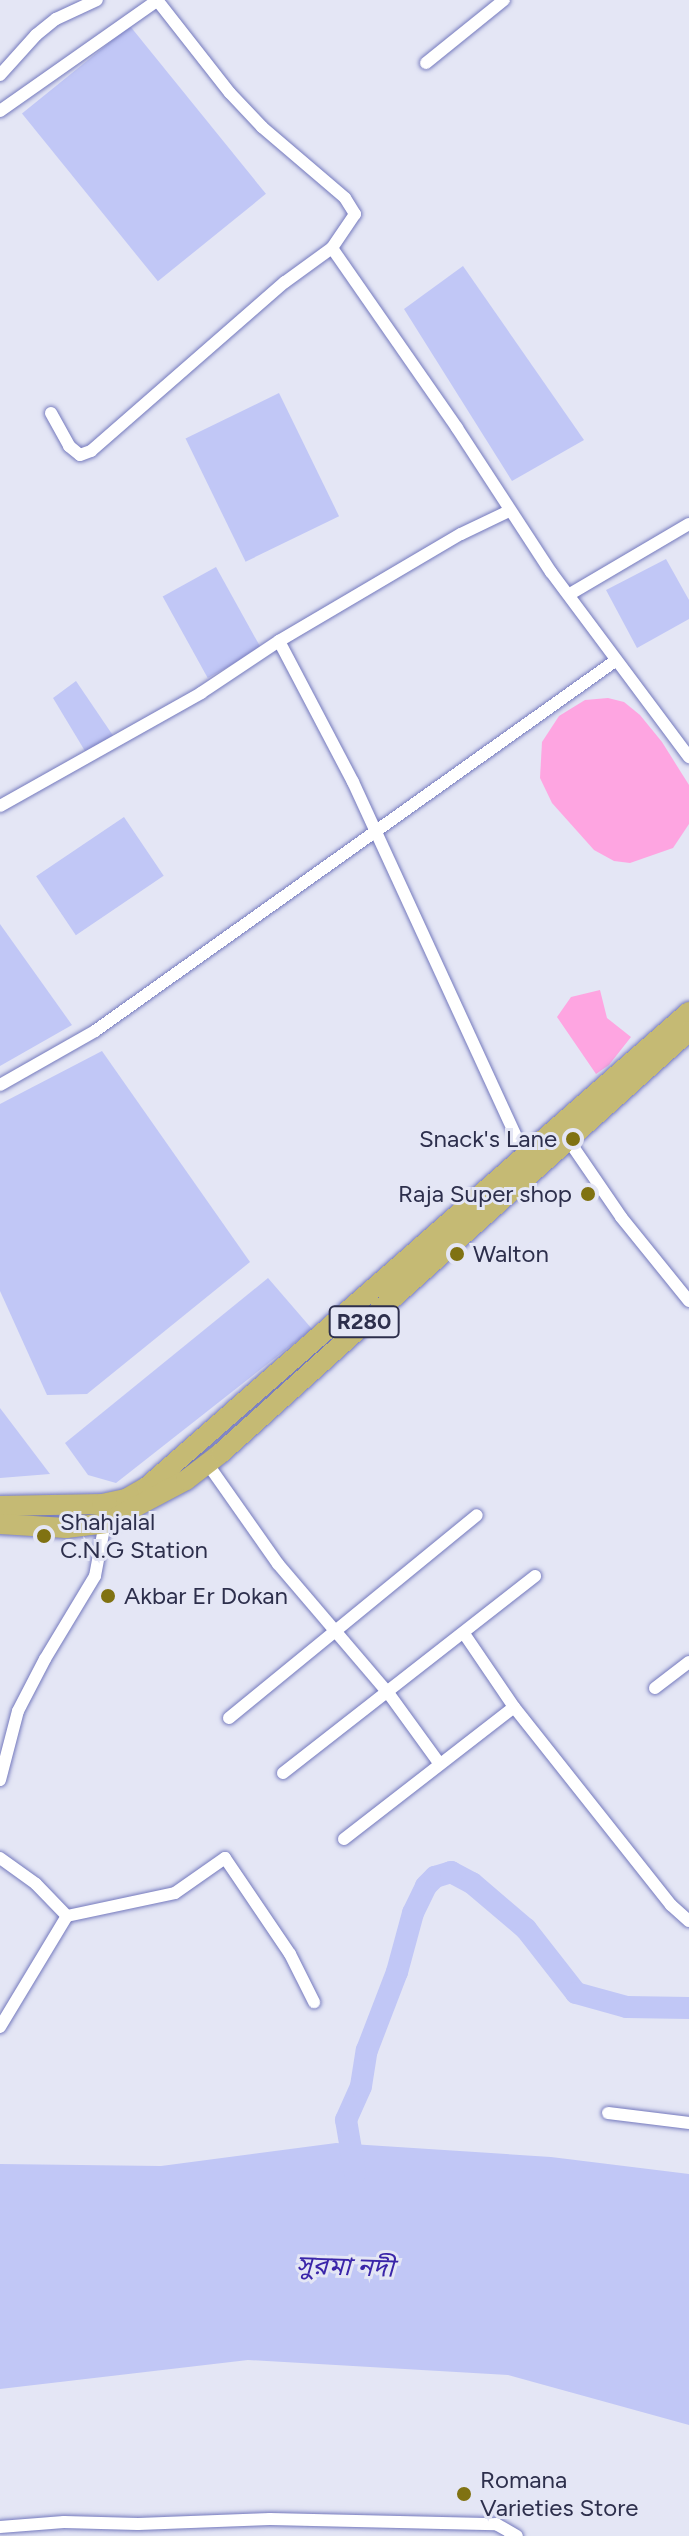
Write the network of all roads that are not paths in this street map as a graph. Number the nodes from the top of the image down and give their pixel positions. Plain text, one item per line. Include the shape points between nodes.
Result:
1 (97, 0) edge
2 (158, 0) edge
3 (504, 0) edge
4 (426, 63) dead end
5 (0, 75) edge
6 (0, 111) edge
7 (332, 248) junction
8 (51, 413) dead end
9 (509, 511) junction
10 (689, 524) edge
11 (570, 594) junction
12 (279, 641) junction
13 (615, 661) junction
14 (689, 757) edge
15 (0, 806) edge
16 (375, 829) junction
17 (689, 1012) edge
18 (689, 1031) edge
19 (0, 1085) edge
20 (567, 1138) junction
21 (525, 1156) junction
22 (689, 1301) edge
23 (207, 1463) junction
24 (0, 1506) edge
25 (477, 1515) dead end
26 (105, 1523) junction
27 (0, 1524) edge
28 (535, 1576) dead end
29 (337, 1629) junction
30 (465, 1635) junction
31 (689, 1662) edge
32 (655, 1688) dead end
33 (389, 1694) junction
34 (514, 1707) junction
35 (229, 1718) dead end
36 (439, 1763) junction
37 (283, 1773) dead end
38 (0, 1780) edge
39 (344, 1839) dead end
40 (0, 1858) edge
41 (67, 1916) junction
42 (689, 1921) edge
43 (314, 2002) dead end
44 (0, 2027) edge
45 (608, 2113) dead end
46 (689, 2123) edge
47 (0, 2527) edge
48 (141, 2530) edge
49 (517, 2536) edge

1 - 5 street via 56,19
2 - 6 street
2 - 7 street via 262,127 345,198 355,214
3 - 4 street
7 - 8 street via 285,282 91,451 80,455 69,446
7 - 9 street
9 - 11 street
9 - 12 street
10 - 11 street
11 - 13 street
12 - 15 street via 188,701
12 - 16 street
13 - 14 street
13 - 16 street
16 - 19 street via 95,1031
16 - 21 street
17 - 21 main road, R280
18 - 20 main road, R280
20 - 22 street via 621,1217
20 - 23 main road, R280
21 - 24 main road, R280 via 147,1487 102,1504
23 - 26 main road, R280 via 165,1494
23 - 29 street via 278,1564
25 - 29 street
26 - 27 main road, R280 via 66,1528
26 - 38 street via 95,1576 18,1711
28 - 30 street
29 - 33 street
29 - 35 street
30 - 33 street
30 - 34 street
31 - 32 street
33 - 36 street
33 - 37 street
34 - 36 street
34 - 42 street
36 - 39 street
40 - 41 street
41 - 43 street via 175,1893 225,1858 290,1954
41 - 44 street
45 - 46 street
47 - 48 street via 64,2522
48 - 49 street via 270,2519 496,2524

